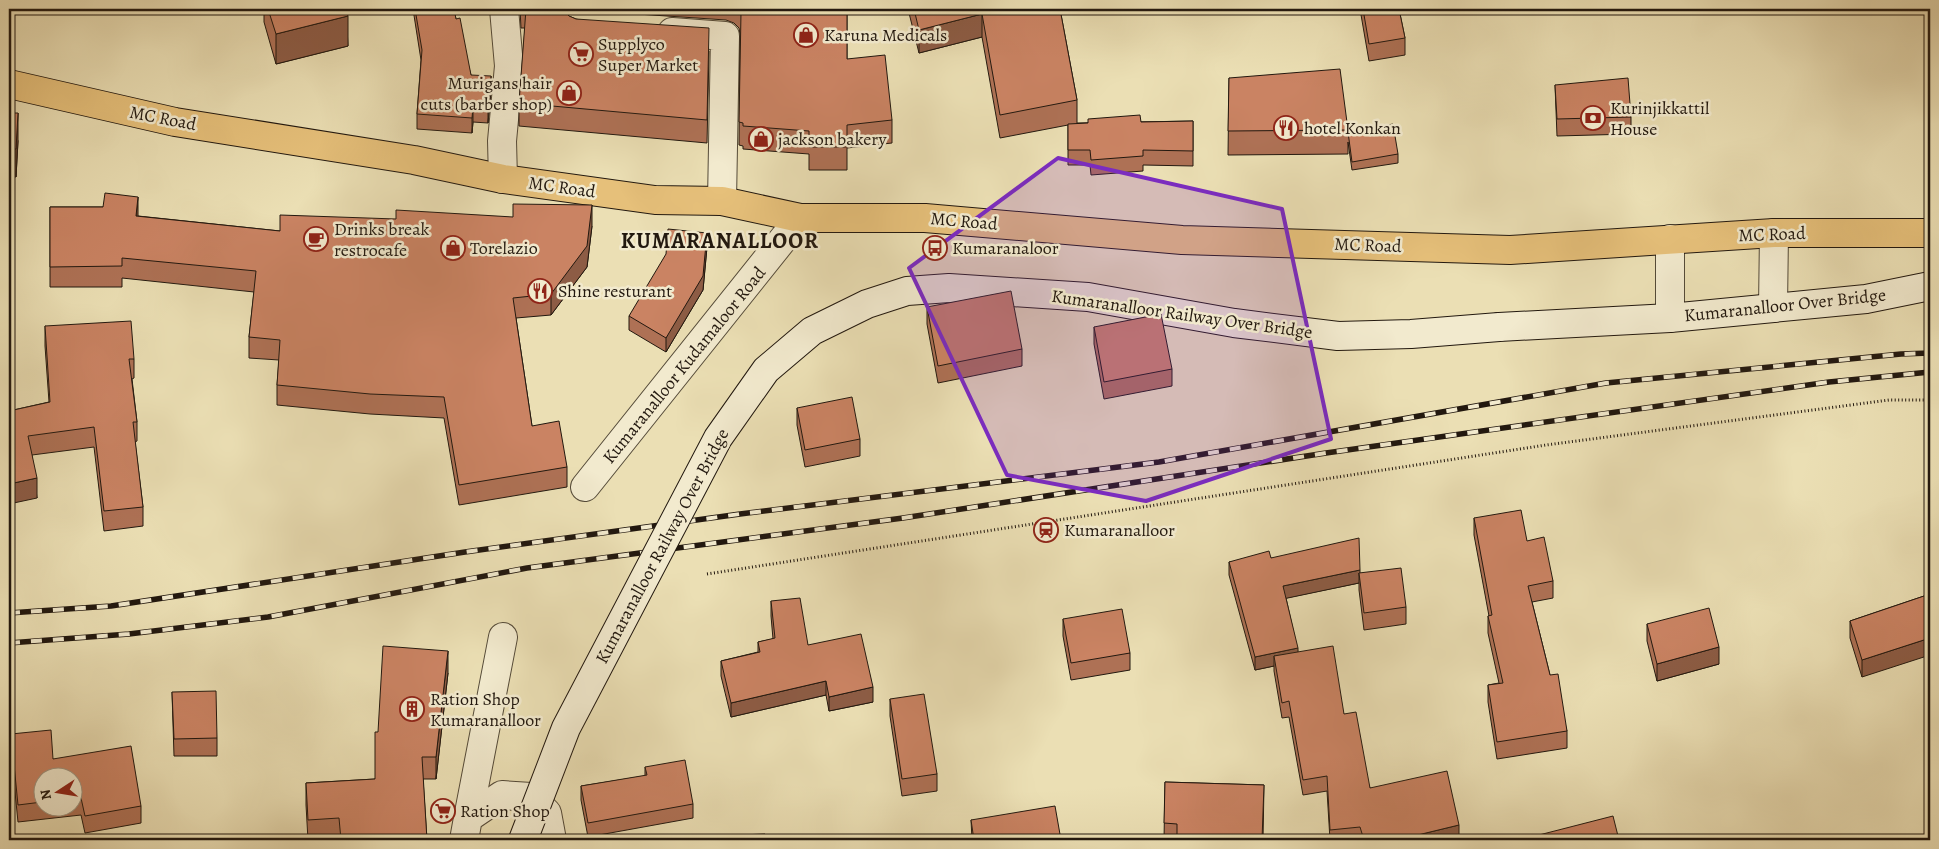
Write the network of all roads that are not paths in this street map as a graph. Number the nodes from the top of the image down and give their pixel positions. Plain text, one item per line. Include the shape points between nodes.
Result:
1 (504, 9) edge
2 (646, 30) edge
3 (9, 84) edge
4 (503, 178) junction
5 (722, 201) junction
6 (800, 218) junction
7 (1930, 232) edge
8 (1774, 233) junction
9 (1670, 239) junction
10 (1930, 286) edge
11 (1772, 308) junction
12 (1670, 318) junction
13 (585, 487) dead end
14 (503, 637) dead end
15 (466, 829) edge
16 (524, 840) edge
17 (552, 840) edge

1 - 4 main road via 509,66 502,141
2 - 5 main road via 725,36
3 - 4 main road, MC Road via 175,122 414,160
4 - 5 main road, MC Road via 655,200
5 - 6 main road, MC Road
6 - 9 main road, MC Road via 925,218 1182,240 1510,250
6 - 13 main road, Kumaranalloor Kudamaloor Road
7 - 8 main road, MC Road
8 - 9 main road, MC Road
8 - 11 main road
9 - 12 main road
10 - 11 main road, Kumaranalloor Over Bridge via 1866,299
11 - 12 main road, Kumaranalloor Over Bridge
12 - 16 main road, Kumaranalloor Railway Over Bridge, bridge via 1338,336 1234,323 1088,297 949,288 907,292 867,304 812,331 766,370 718,438 566,728
14 - 15 main road
15 - 17 main road via 502,795 531,797 547,813

